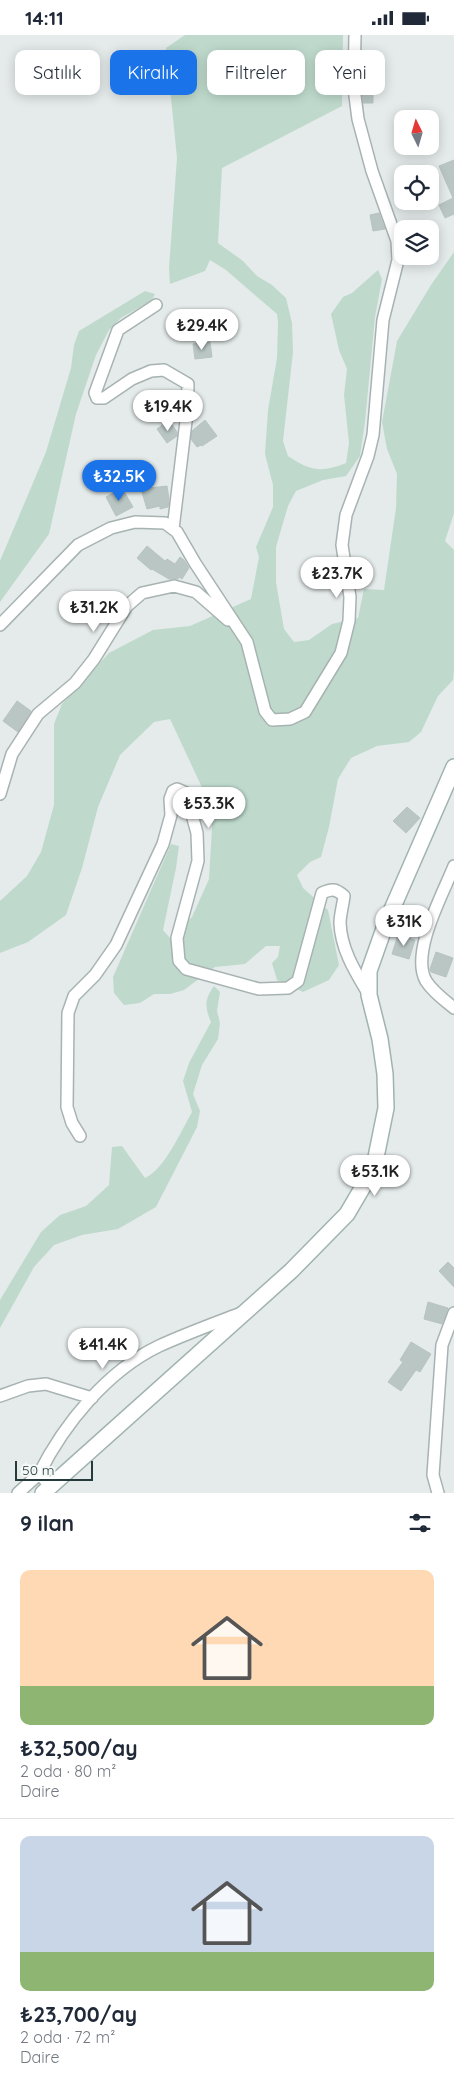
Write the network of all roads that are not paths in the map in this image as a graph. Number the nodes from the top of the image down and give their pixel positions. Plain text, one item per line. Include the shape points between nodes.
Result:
1 (355, 35) edge
2 (156, 305) dead end
3 (173, 529) junction
4 (0, 625) edge
5 (239, 629) junction
6 (454, 767) edge
7 (0, 794) edge
8 (454, 866) edge
9 (369, 995) junction
10 (454, 1008) edge
11 (80, 1136) dead end
12 (247, 1310) junction
13 (454, 1313) edge
14 (0, 1396) edge
15 (92, 1398) junction
16 (39, 1474) junction
17 (47, 1490) edge
18 (18, 1493) edge
19 (438, 1493) edge

1 - 5 street via 354,89 358,119 397,241 398,260 383,320 373,435 346,515 342,545 350,597 350,621 341,653 305,712 290,719 272,720 265,711 247,642
2 - 3 street via 118,330 95,393 96,398 104,398 132,379 151,371 164,370 188,385
3 - 4 street via 165,523 135,522 111,527 78,545
3 - 5 street
5 - 7 street via 196,592 174,586 142,593 128,606 75,683 38,714 12,754
6 - 9 street via 386,923 369,971
8 - 10 street via 427,931 422,957 425,979
9 - 11 street via 350,963 340,923 344,896 336,889 322,893 298,981 288,988 259,989 186,969 179,961 176,938 198,861 197,833 186,793 177,789 170,799 172,815 163,844 116,945 95,975 74,996 68,1013 68,1107
9 - 12 street via 386,1083 386,1108 374,1162 348,1214
12 - 15 street via 157,1347 129,1365
12 - 17 street
13 - 19 street via 442,1345 433,1475
14 - 15 street via 28,1386 46,1384
15 - 16 street via 51,1450
16 - 17 street
16 - 18 street

